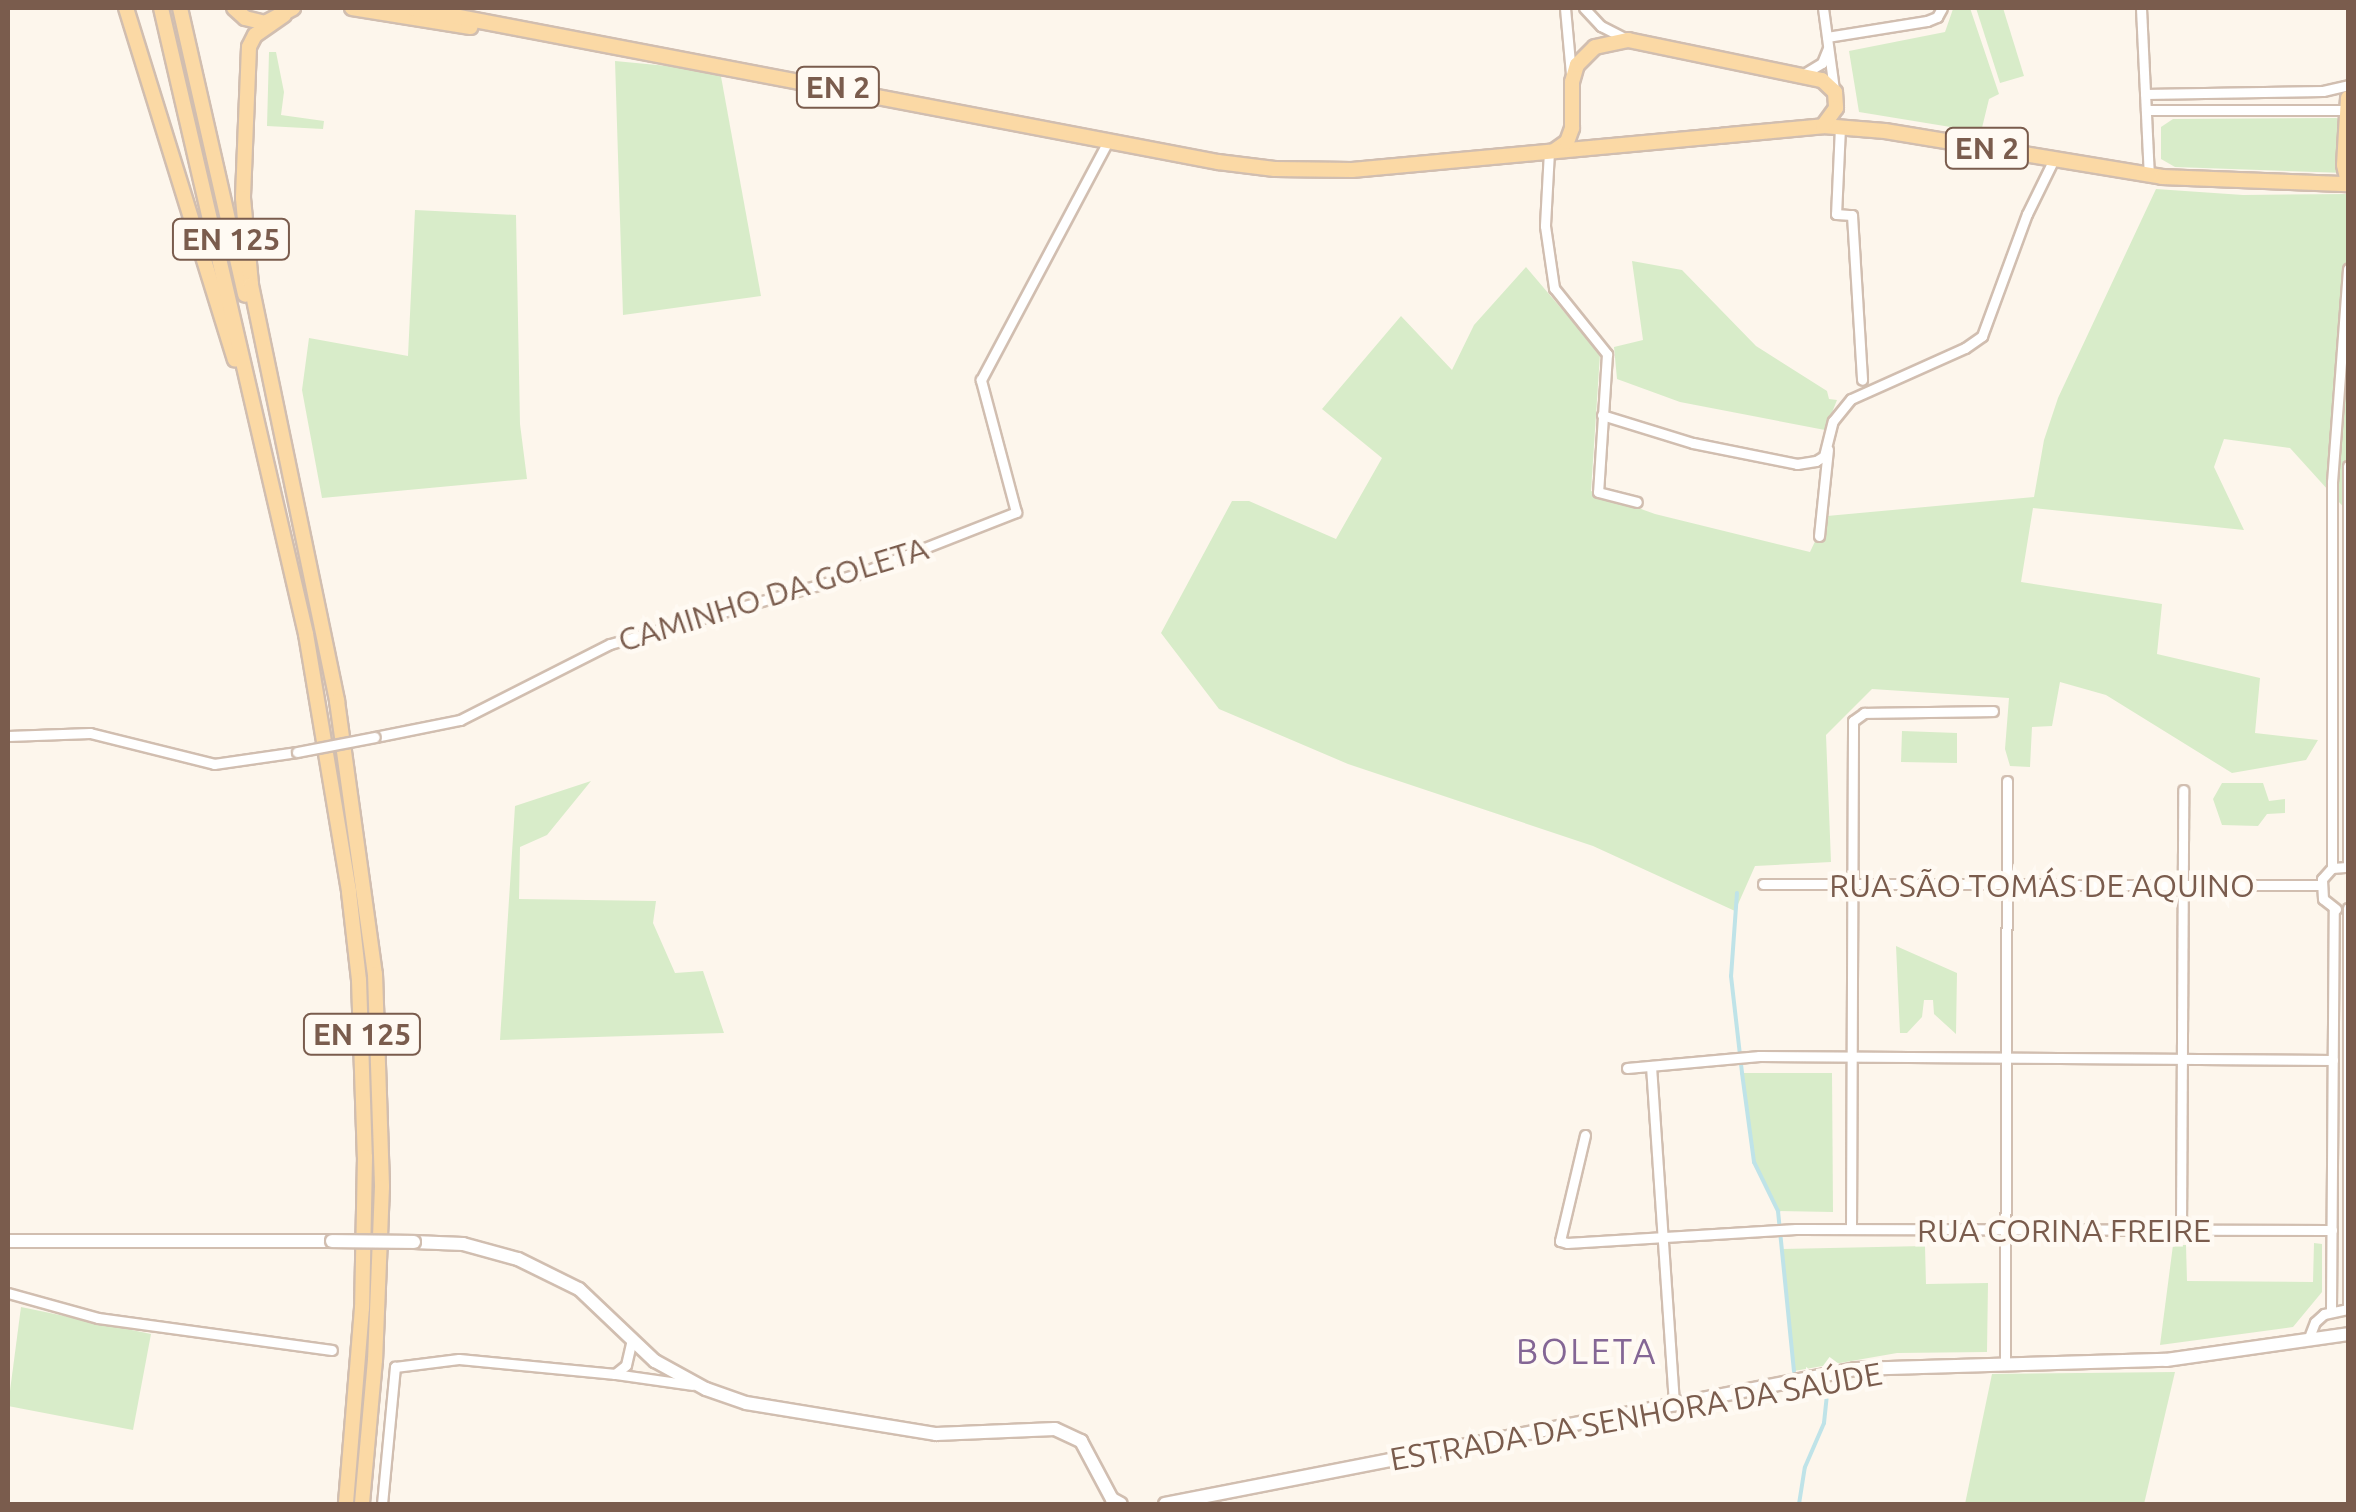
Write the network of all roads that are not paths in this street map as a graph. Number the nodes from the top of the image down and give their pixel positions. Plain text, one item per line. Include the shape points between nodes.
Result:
1 (126, 8) edge
2 (234, 8) edge
3 (352, 8) edge
4 (417, 8) edge
5 (1565, 8) edge
6 (1584, 8) edge
7 (1823, 8) edge
8 (1942, 8) edge
9 (2141, 8) edge
10 (161, 9) edge
11 (181, 10) edge
12 (288, 11) edge
13 (595, 40) junction
14 (1628, 40) junction
15 (1828, 41) junction
16 (1801, 75) junction
17 (1572, 82) junction
18 (2348, 86) edge
19 (1835, 94) junction
20 (2146, 94) junction
21 (2348, 104) edge
22 (2146, 110) junction
23 (1823, 126) junction
24 (1840, 126) junction
25 (1572, 128) junction
26 (1859, 128) junction
27 (1108, 141) junction
28 (1592, 147) junction
29 (1551, 151) junction
30 (2054, 160) junction
31 (2149, 175) junction
32 (2346, 182) edge
33 (2348, 269) edge
34 (1862, 380) dead end
35 (1602, 416) junction
36 (1829, 444) junction
37 (286, 464) junction
38 (2348, 466) edge
39 (1637, 502) dead end
40 (1820, 536) dead end
41 (292, 569) junction
42 (1993, 712) dead end
43 (8, 736) edge
44 (2007, 782) dead end
45 (2183, 790) dead end
46 (2348, 865) edge
47 (2332, 868) junction
48 (1763, 884) dead end
49 (1852, 884) junction
50 (2007, 885) junction
51 (2320, 885) junction
52 (2182, 886) junction
53 (2334, 908) junction
54 (2348, 908) edge
55 (1851, 1057) junction
56 (2006, 1059) junction
57 (2182, 1060) junction
58 (2333, 1060) junction
59 (1651, 1066) junction
60 (1627, 1068) dead end
61 (1585, 1135) dead end
62 (1851, 1229) junction
63 (2006, 1230) junction
64 (2181, 1230) junction
65 (2332, 1230) junction
66 (2348, 1232) edge
67 (1662, 1236) junction
68 (8, 1241) edge
69 (8, 1293) edge
70 (2331, 1309) junction
71 (2348, 1309) edge
72 (2348, 1334) edge
73 (632, 1340) junction
74 (2308, 1340) junction
75 (332, 1350) dead end
76 (2005, 1363) junction
77 (615, 1374) junction
78 (699, 1385) junction
79 (1674, 1405) junction
80 (346, 1504) edge
81 (362, 1504) edge
82 (382, 1504) edge
83 (1121, 1504) edge
84 (1164, 1504) edge

1 - 41 main road via 224,319
2 - 12 main road via 255,22
3 - 13 main road, EN 2
4 - 13 main road, EN 2
5 - 17 street
6 - 14 street
7 - 15 street
8 - 15 street via 1927,21
9 - 20 street
10 - 41 main road, EN 125
11 - 37 main road, EN 125
12 - 37 main road via 251,40 242,158 251,285
13 - 27 main road, EN 2
14 - 16 main road
14 - 17 main road via 1595,47 1577,65
15 - 16 street via 1822,63
15 - 19 street
16 - 19 main road via 1826,82
17 - 25 main road
18 - 20 street
19 - 23 main road via 1834,118
19 - 26 main road
20 - 22 street
21 - 22 street
21 - 32 main road
22 - 31 street
23 - 24 main road, EN 2
23 - 28 main road, EN 2
24 - 26 main road, EN 2
24 - 34 street via 1836,214 1852,215
25 - 28 main road
25 - 29 main road via 1566,142
26 - 30 main road, EN 2
27 - 29 main road, EN 2 via 1233,165 1324,172
27 - 43 street, CAMINHO DA GOLETA, bridge via 980,380 1016,512 858,574 610,644 460,720 214,764 90,733
28 - 29 main road, EN 2
29 - 35 street via 1545,178 1548,262 1554,288 1607,354
30 - 31 main road, EN 2
30 - 36 street via 1982,336 1850,399 1833,422
31 - 32 main road, EN 2
33 - 47 street via 2332,482
35 - 36 street via 1797,464 1824,456
35 - 39 street via 1598,492
36 - 40 street
37 - 81 main road, EN 125 via 337,701 375,974 382,1187
38 - 46 street
41 - 80 main road, EN 125 via 337,798 359,980 365,1223
42 - 49 street via 1864,713 1853,722
44 - 50 street
45 - 52 street
46 - 47 street
47 - 51 street
48 - 49 street, RUA SÃO TOMÁS DE AQUINO
49 - 50 street, RUA SÃO TOMÁS DE AQUINO
49 - 55 street
50 - 52 street, RUA SÃO TOMÁS DE AQUINO
50 - 56 street
51 - 52 street, RUA SÃO TOMÁS DE AQUINO
51 - 53 street
52 - 57 street
53 - 54 street
53 - 58 street
54 - 66 street
55 - 56 street
55 - 59 street via 1755,1056
55 - 62 street
56 - 57 street
56 - 63 street
57 - 58 street
57 - 64 street
58 - 65 street
59 - 60 street
59 - 67 street
61 - 67 street, RUA CORINA FREIRE via 1560,1241
62 - 63 street, RUA CORINA FREIRE
62 - 67 street, RUA CORINA FREIRE
63 - 64 street, RUA CORINA FREIRE
63 - 76 street
64 - 65 street, RUA CORINA FREIRE
65 - 70 street
66 - 71 street
67 - 79 street
68 - 73 street, bridge via 463,1244 518,1258 579,1288
69 - 75 street via 98,1318
70 - 71 street
70 - 74 street via 2315,1322
72 - 74 street, ESTRADA DA SENHORA DA SAÚDE
73 - 77 street via 626,1365
73 - 78 street
74 - 76 street, ESTRADA DA SENHORA DA SAÚDE via 2166,1360
76 - 79 street, ESTRADA DA SENHORA DA SAÚDE via 1855,1370
77 - 78 street
77 - 82 street via 459,1359 402,1362 395,1367
78 - 83 street via 746,1403 936,1434 1055,1429 1080,1441
79 - 84 street, ESTRADA DA SENHORA DA SAÚDE

